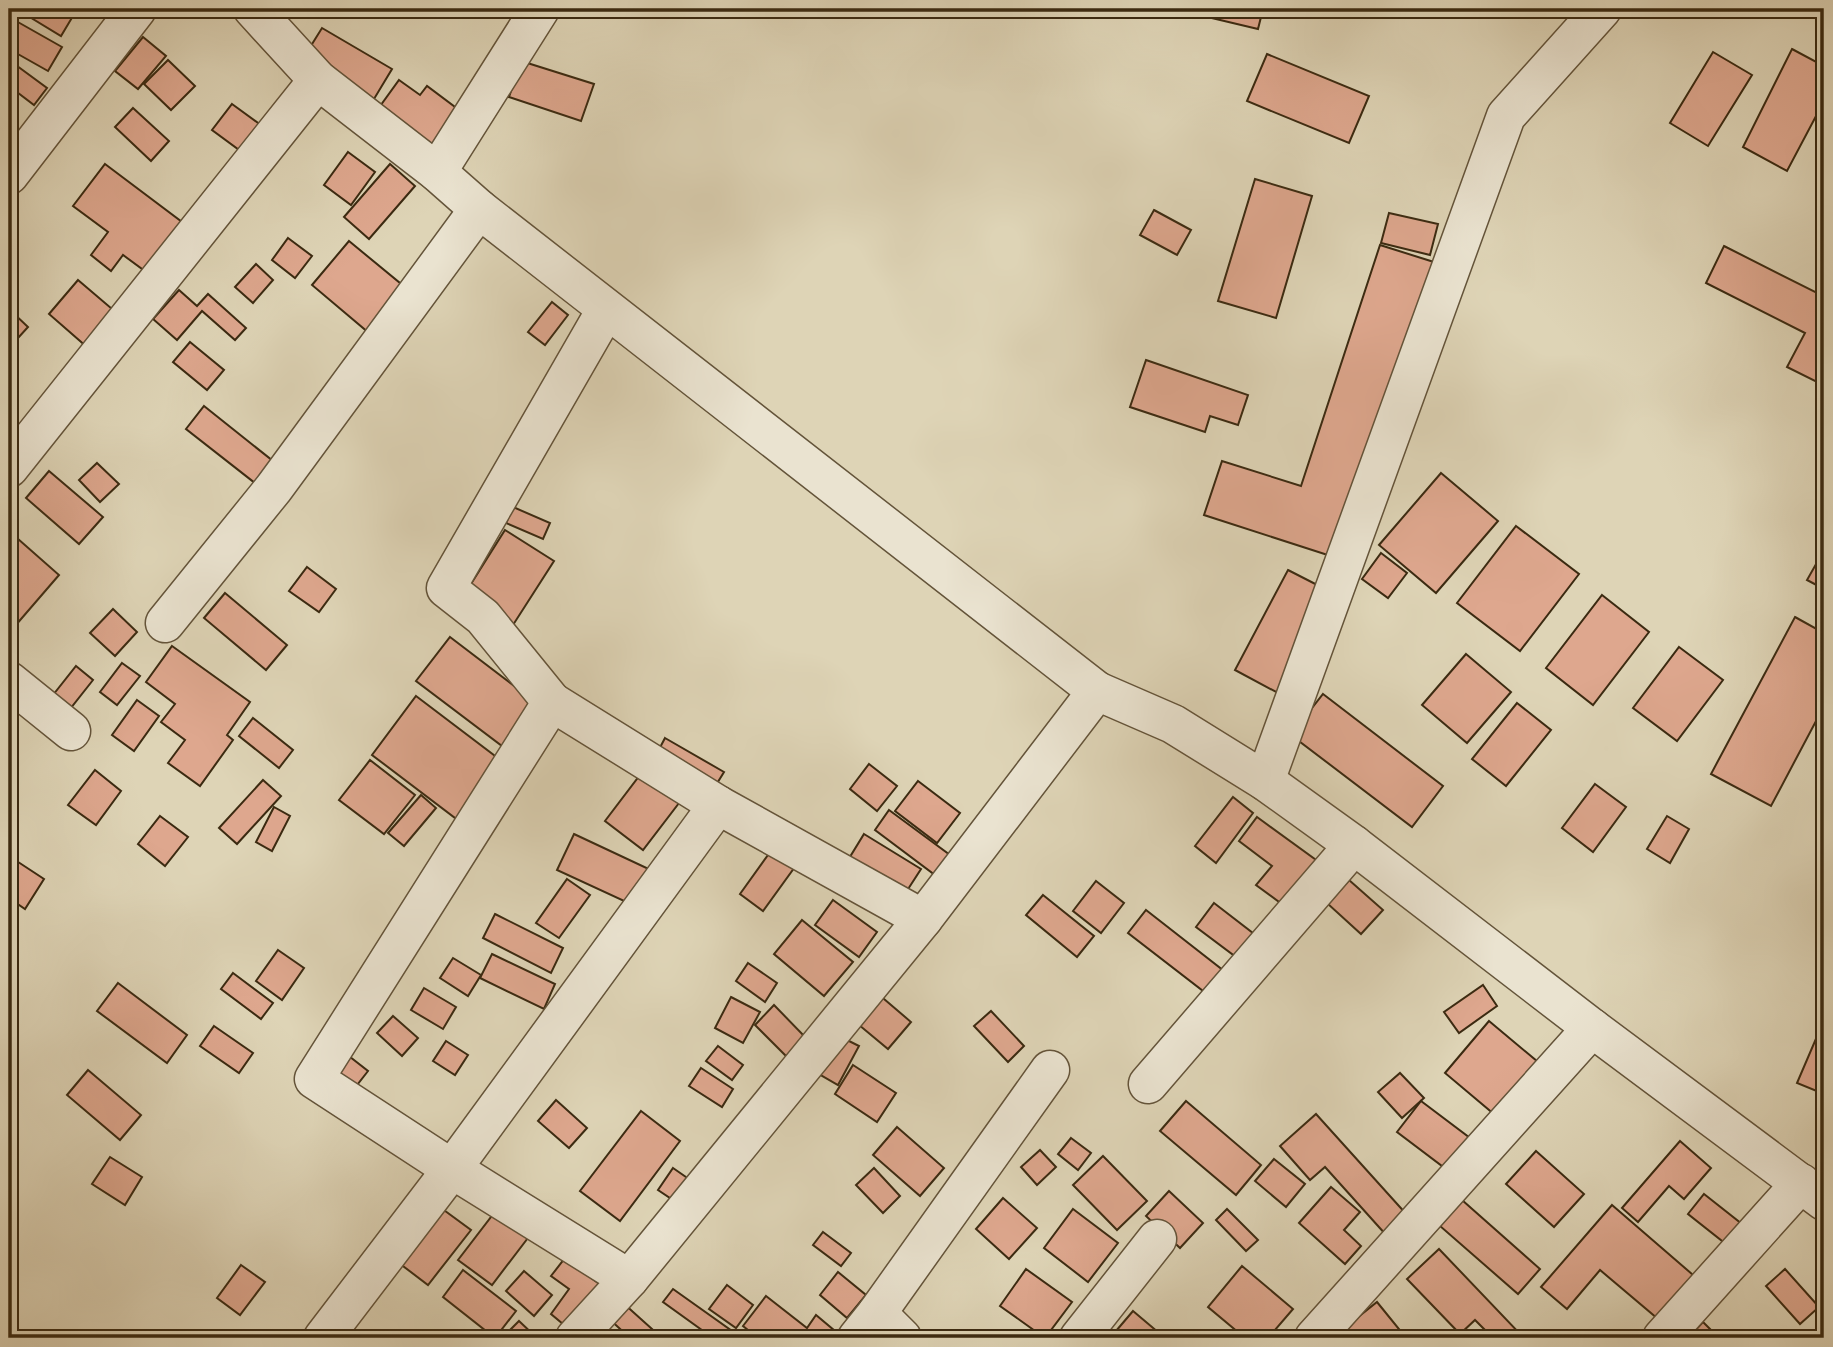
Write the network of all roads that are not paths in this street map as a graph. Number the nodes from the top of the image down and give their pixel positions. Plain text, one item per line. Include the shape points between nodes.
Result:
1 (137, 9) edge
2 (253, 9) edge
3 (540, 9) edge
4 (1602, 9) edge
5 (318, 80) junction
6 (437, 172) junction
7 (9, 175) edge
8 (479, 209) junction
9 (606, 310) junction
10 (9, 468) edge
11 (164, 623) dead end
12 (9, 681) edge
13 (1097, 691) junction
14 (552, 702) junction
15 (71, 730) dead end
16 (1265, 781) junction
17 (718, 805) junction
18 (1353, 845) junction
19 (923, 919) junction
20 (1592, 1028) junction
21 (1050, 1070) dead end
22 (1148, 1084) dead end
23 (452, 1168) junction
24 (1812, 1192) edge
25 (1157, 1239) dead end
26 (629, 1279) junction
27 (878, 1330) edge
28 (323, 1338) edge
29 (575, 1338) edge
30 (1079, 1338) edge
31 (1314, 1338) edge
32 (1662, 1338) edge

1 - 7 street
2 - 5 street
3 - 6 street
4 - 16 street via 1506,116
5 - 6 street
5 - 10 street
6 - 8 street
8 - 9 street
8 - 11 street via 274,488
9 - 13 street
9 - 14 street via 446,588 483,617
12 - 15 street
13 - 16 street via 1173,724
13 - 19 street
14 - 17 street
14 - 23 street via 314,1079
16 - 18 street
17 - 19 street
17 - 23 street
18 - 20 street
18 - 22 street
19 - 26 street
20 - 24 street
20 - 31 street
21 - 27 street
23 - 26 street
23 - 28 street
24 - 32 street
25 - 30 street
26 - 29 street

